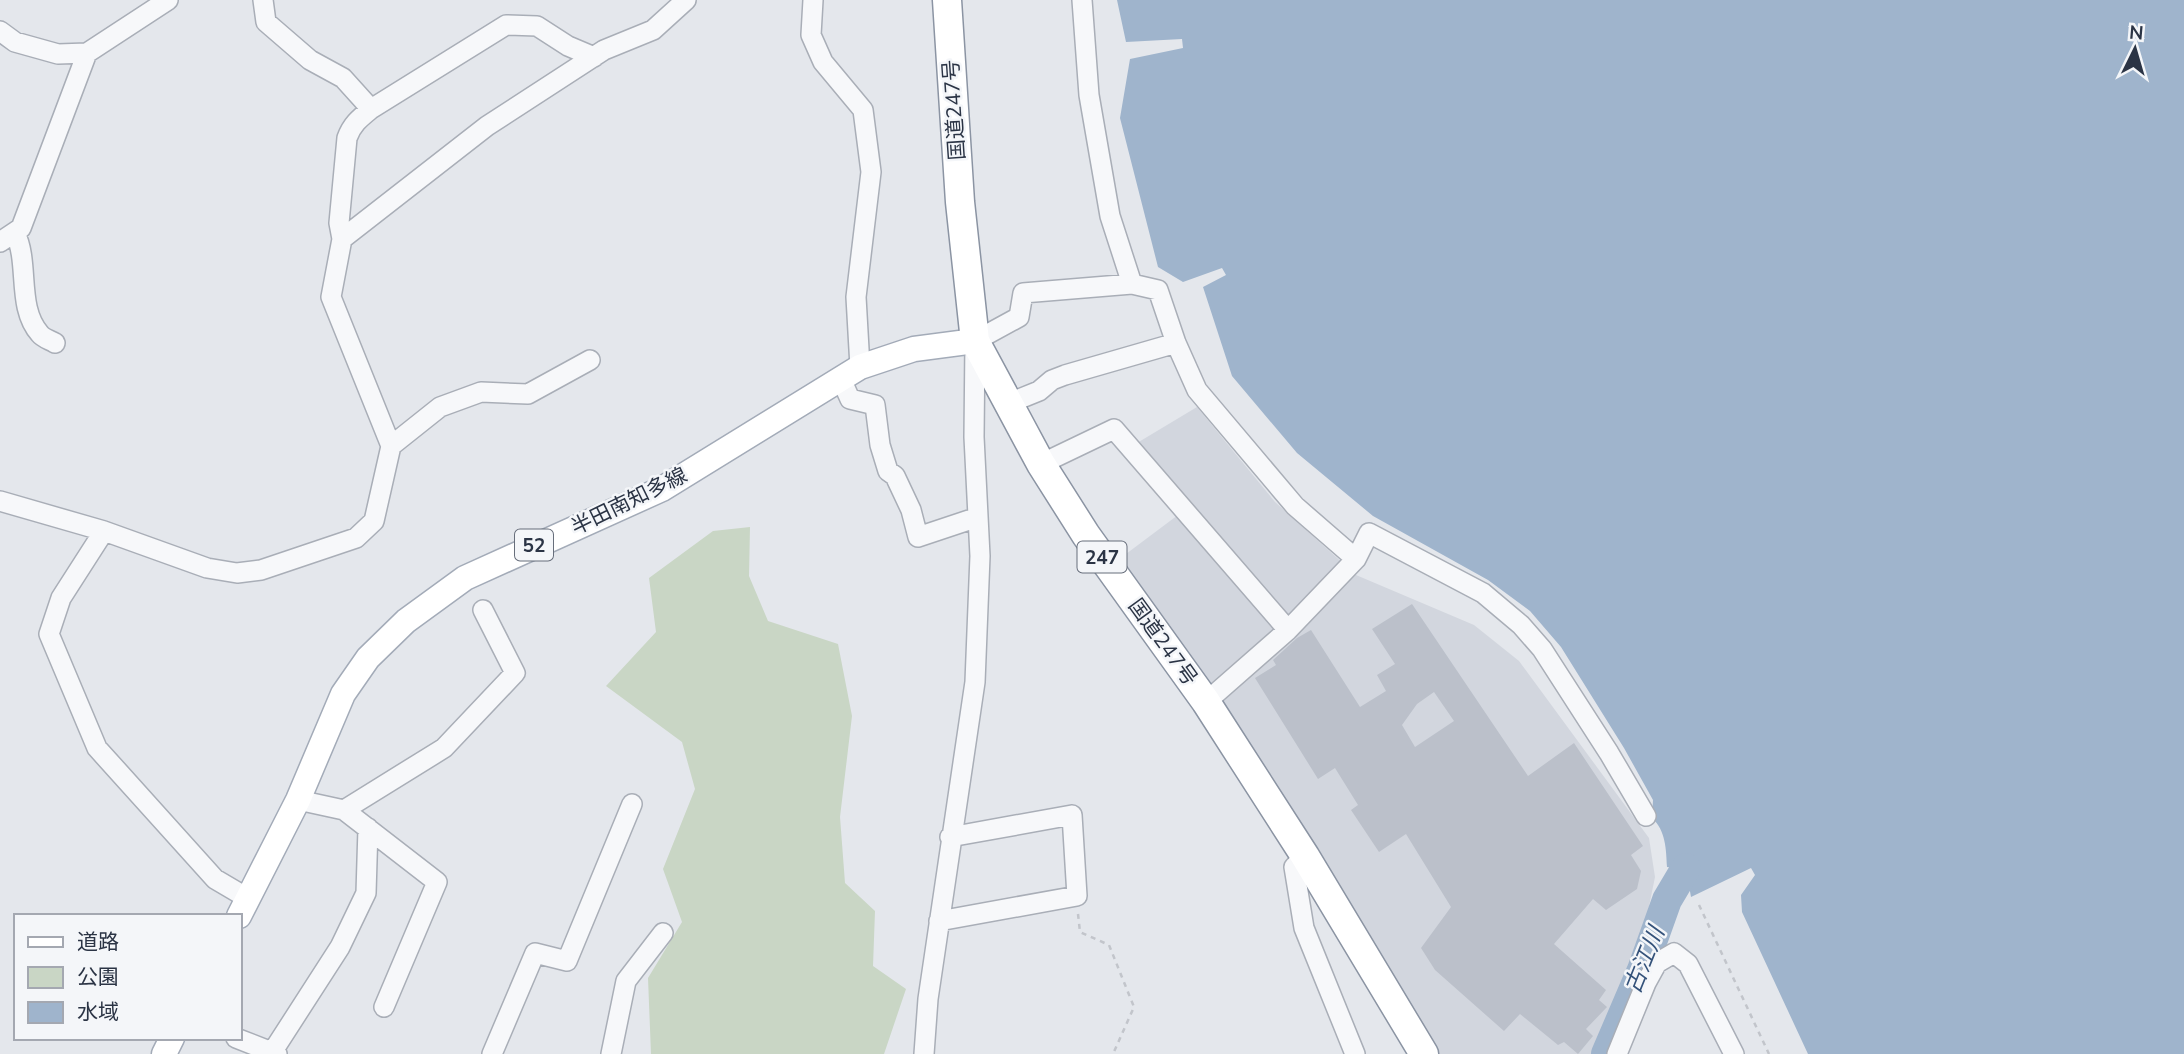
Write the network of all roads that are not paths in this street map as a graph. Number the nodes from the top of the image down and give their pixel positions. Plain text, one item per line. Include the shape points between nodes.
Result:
1 (168, 0) edge
2 (263, 0) edge
3 (686, 0) edge
4 (813, 0) edge
5 (947, 0) edge
6 (1082, 0) edge
7 (0, 31) edge
8 (87, 53) junction
9 (594, 57) junction
10 (371, 108) junction
11 (7, 237) edge
12 (342, 239) junction
13 (1132, 284) junction
14 (975, 341) junction
15 (55, 343) dead end
16 (1176, 343) junction
17 (590, 360) dead end
18 (850, 373) junction
19 (1007, 404) junction
20 (391, 446) junction
21 (1041, 464) junction
22 (0, 501) edge
23 (978, 520) junction
24 (104, 531) junction
25 (1356, 559) junction
26 (483, 610) dead end
27 (1288, 630) junction
28 (1206, 702) junction
29 (298, 800) junction
30 (632, 804) dead end
31 (344, 810) junction
32 (1646, 816) dead end
33 (368, 828) junction
34 (950, 837) junction
35 (1306, 856) junction
36 (244, 907) edge
37 (939, 921) junction
38 (663, 933) dead end
39 (384, 1007) dead end
40 (241, 1040) edge
41 (275, 1053) edge
42 (492, 1054) edge
43 (611, 1054) edge
44 (924, 1054) edge
45 (1355, 1054) edge
46 (1424, 1054) edge
47 (1618, 1054) edge
48 (1734, 1054) edge

1 - 8 street
2 - 10 street via 266,22 310,60 343,78
3 - 9 street via 653,30
4 - 18 street via 811,35 823,62 863,110 871,172
5 - 14 highway, 国道247号 / 247 via 960,202
6 - 13 street via 1089,95 1110,215
7 - 8 street via 15,42 58,54
8 - 11 street via 21,228
9 - 10 street via 537,26 506,25
9 - 12 street via 487,126
10 - 12 street via 355,122 347,138
11 - 15 street via 19,242 29,309 41,335
12 - 20 street via 331,297
13 - 14 street via 1023,293 1019,317
13 - 16 street via 1158,290
14 - 18 main road, 半田南知多線 / 52 via 914,349
14 - 19 highway, 国道247号 / 247
14 - 23 street
16 - 19 street via 1065,375
16 - 25 street via 1198,390 1295,506
17 - 20 street via 528,394 481,392 440,407
18 - 23 street via 850,399 875,405 888,471 911,510 918,537
18 - 29 main road, 半田南知多線 / 52 via 662,489 465,578 406,621 368,658 343,695
19 - 21 highway, 国道247号 / 247
20 - 24 street via 374,522 356,538 261,570 237,573 207,568
21 - 27 street via 1114,429
21 - 28 highway, 国道247号 / 247
22 - 24 street
23 - 34 street via 975,682
24 - 36 street via 61,598 49,634 97,748
25 - 27 street
25 - 32 street via 1369,533 1483,593 1521,625 1542,649
26 - 31 street via 515,673 444,748
27 - 28 street
28 - 35 highway, 国道247号 / 247
29 - 31 street
29 - 36 main road, 半田南知多線 / 52
30 - 42 street via 567,961 535,953
31 - 33 street
33 - 39 street via 437,883
33 - 41 street via 366,893 340,947
34 - 37 street
34 - 37 street via 1072,815 1077,896
35 - 45 street via 1294,867 1304,928
35 - 46 highway, 国道247号 / 247
37 - 44 street
38 - 43 street via 626,981
40 - 41 street
47 - 48 street via 1657,963 1674,953 1688,964

